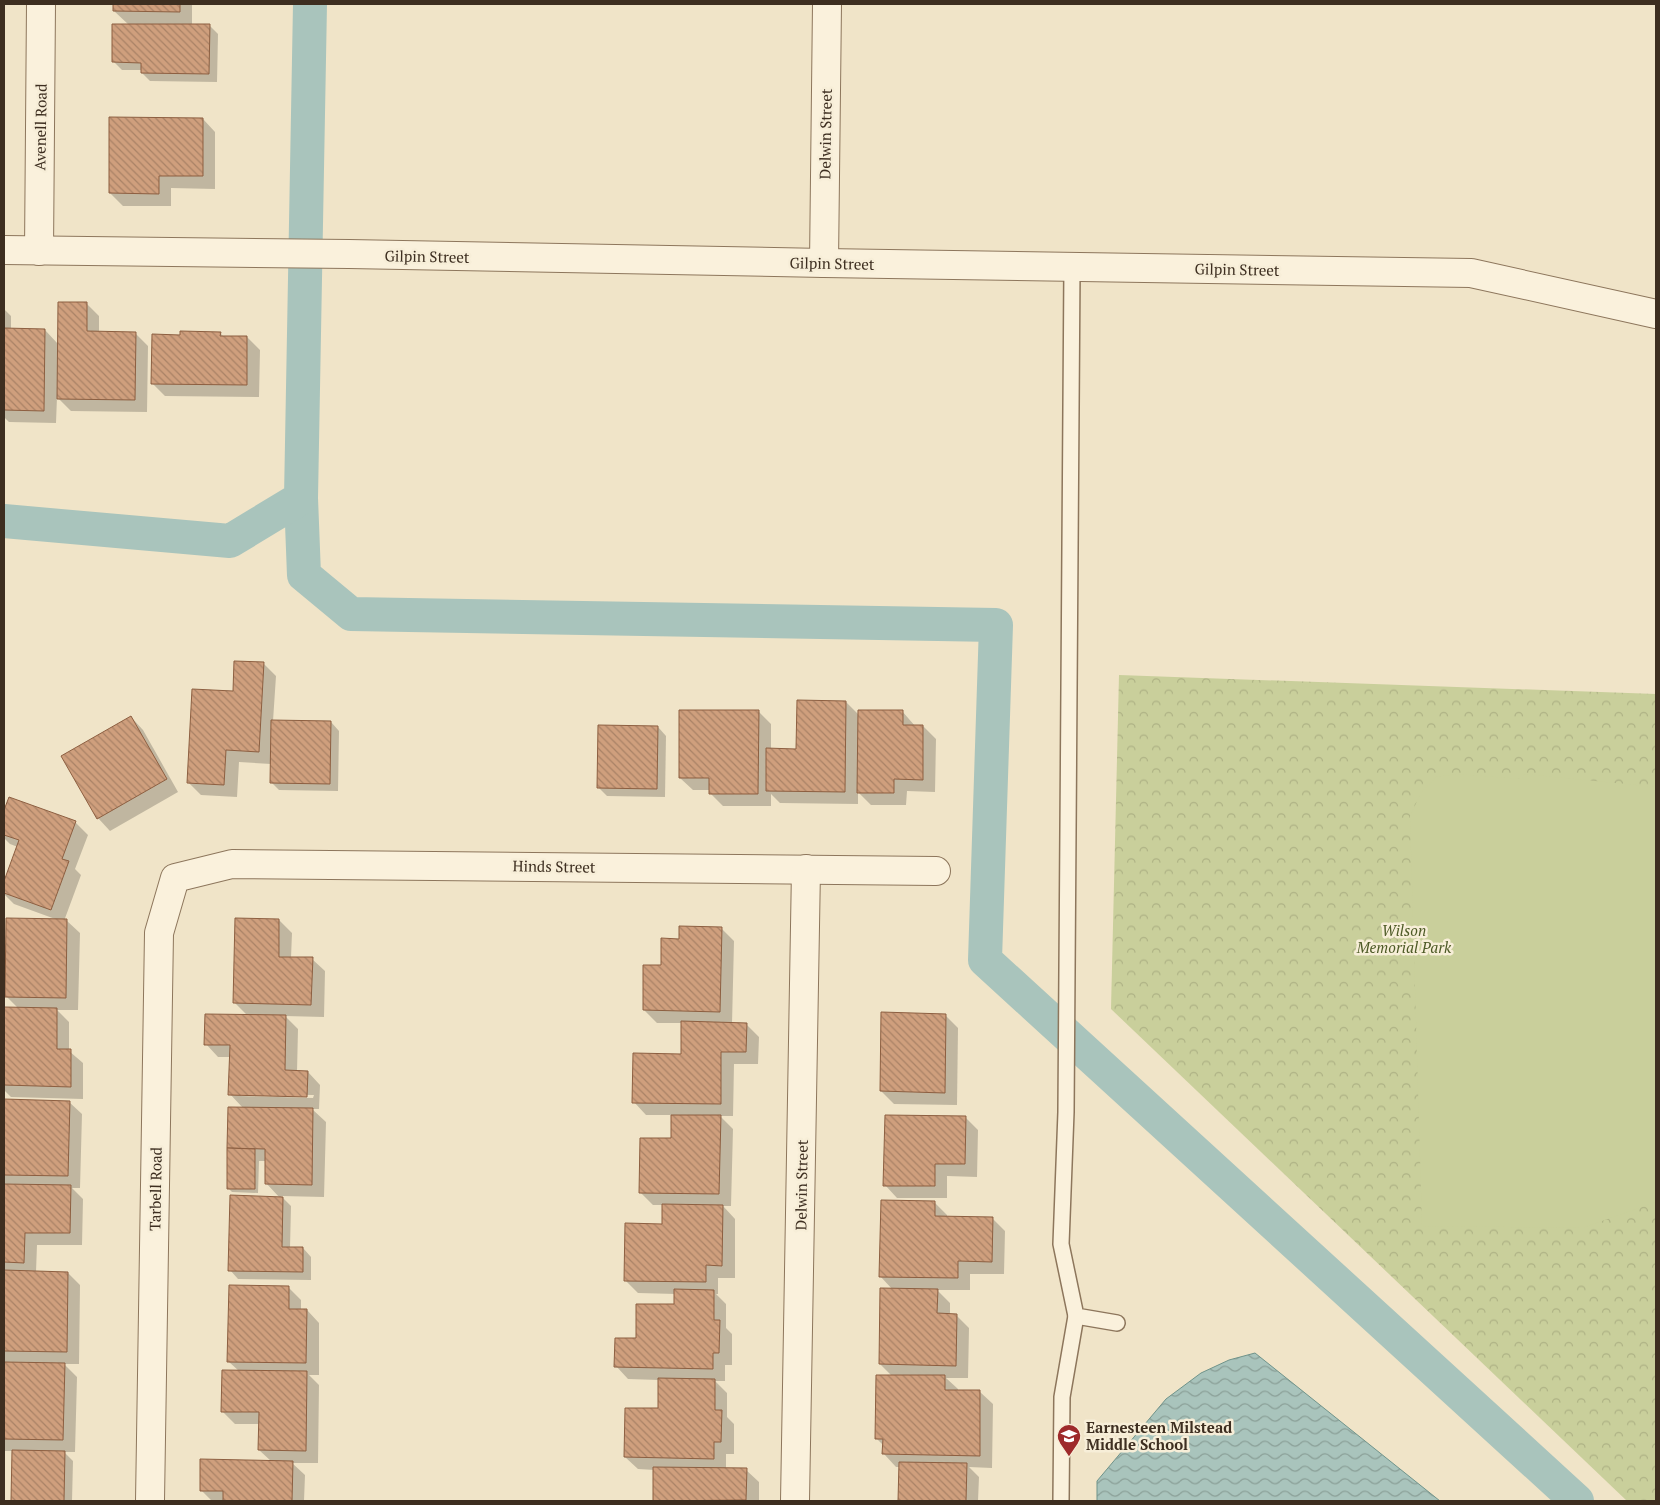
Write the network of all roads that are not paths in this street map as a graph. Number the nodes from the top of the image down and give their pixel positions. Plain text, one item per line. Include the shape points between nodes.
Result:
1 (41, 4) edge
2 (827, 4) edge
3 (4, 250) edge
4 (39, 251) junction
5 (824, 263) junction
6 (1072, 267) junction
7 (1656, 314) edge
8 (806, 869) junction
9 (936, 870) dead end
10 (175, 878) joint
11 (1076, 1316) junction
12 (1117, 1323) dead end
13 (150, 1501) edge
14 (795, 1501) edge
15 (1061, 1501) edge

1 - 4 street, Avenell Road
2 - 5 street, Delwin Street
3 - 4 street, Gilpin Street
4 - 5 street, Gilpin Street
5 - 6 street, Gilpin Street
6 - 7 street, Gilpin Street via 1471,273
6 - 11 lane via 1066,1112 1061,1244
8 - 9 street, Hinds Street
8 - 10 street, Hinds Street via 232,864
8 - 14 street, Delwin Street
10 - 13 street, Tarbell Road via 159,933
11 - 12 lane
11 - 15 lane via 1062,1396

